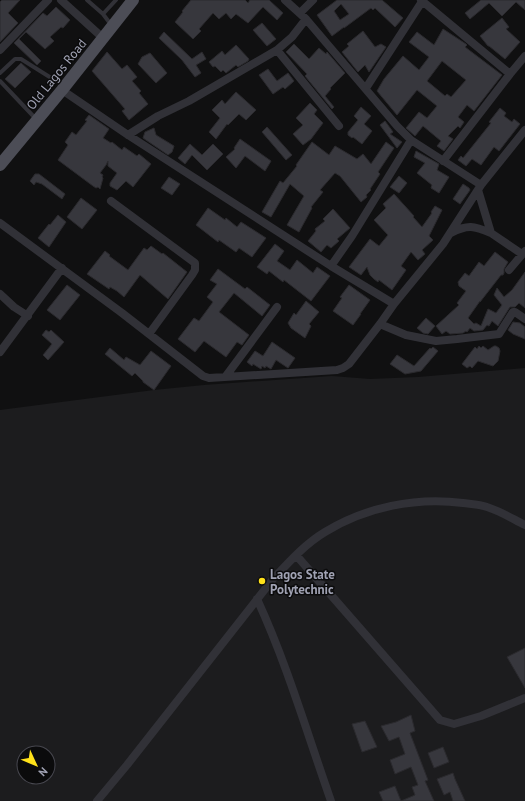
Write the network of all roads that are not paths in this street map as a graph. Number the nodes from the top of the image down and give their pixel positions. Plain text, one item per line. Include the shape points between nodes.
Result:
1 (48, 0) edge
2 (61, 0) edge
3 (88, 0) edge
4 (133, 0) edge
5 (285, 0) edge
6 (313, 0) edge
7 (422, 0) edge
8 (114, 1) edge
9 (103, 14) junction
10 (303, 16) junction
11 (112, 26) junction
12 (103, 38) junction
13 (0, 50) edge
14 (277, 50) junction
15 (525, 56) edge
16 (0, 73) edge
17 (510, 74) junction
18 (0, 81) edge
19 (63, 88) junction
20 (366, 88) junction
21 (36, 120) junction
22 (339, 126) dead end
23 (525, 130) edge
24 (128, 135) junction
25 (411, 140) junction
26 (444, 161) junction
27 (0, 164) edge
28 (480, 188) junction
29 (111, 201) dead end
30 (0, 223) edge
31 (451, 233) junction
32 (491, 233) junction
33 (524, 252) edge
34 (331, 266) junction
35 (62, 268) junction
36 (510, 270) dead end
37 (0, 294) edge
38 (394, 304) junction
39 (277, 307) dead end
40 (28, 316) junction
41 (525, 319) edge
42 (380, 324) junction
43 (149, 334) junction
44 (0, 352) edge
45 (226, 376) junction
46 (525, 525) edge
47 (296, 555) junction
48 (257, 599) junction
49 (525, 698) edge
50 (97, 801) edge
51 (331, 801) edge

1 - 13 street
2 - 12 street
3 - 9 lane
4 - 11 main road, Old Lagos Road
5 - 10 street
6 - 10 street
7 - 17 street
7 - 20 street
8 - 9 lane
9 - 11 lane
10 - 14 street via 292,37
10 - 20 street
11 - 12 main road, Old Lagos Road
12 - 19 main road, Old Lagos Road
14 - 22 street
14 - 24 street
15 - 17 street
16 - 19 lane via 14,59 21,59
17 - 26 street
18 - 21 lane
19 - 21 main road, Old Lagos Road
19 - 24 street
20 - 25 street
21 - 27 main road, Old Lagos Road
23 - 28 street
24 - 34 street
25 - 26 street
25 - 34 street
26 - 28 street
28 - 31 street
28 - 32 street
29 - 43 street via 194,263 195,270 192,275
30 - 35 street
31 - 32 street via 470,226
31 - 38 street
32 - 33 street
33 - 36 street
34 - 38 street
35 - 40 street
35 - 43 street
37 - 40 street
38 - 42 street
39 - 45 street
40 - 44 street
41 - 42 street via 513,312 499,334 436,341 406,335
42 - 45 street via 349,364 343,368
43 - 45 street via 203,376
46 - 47 street via 487,507 424,501 398,504 371,511 342,523 324,532
47 - 48 street
47 - 49 street via 440,720 454,724
48 - 50 street
48 - 51 street via 303,716

